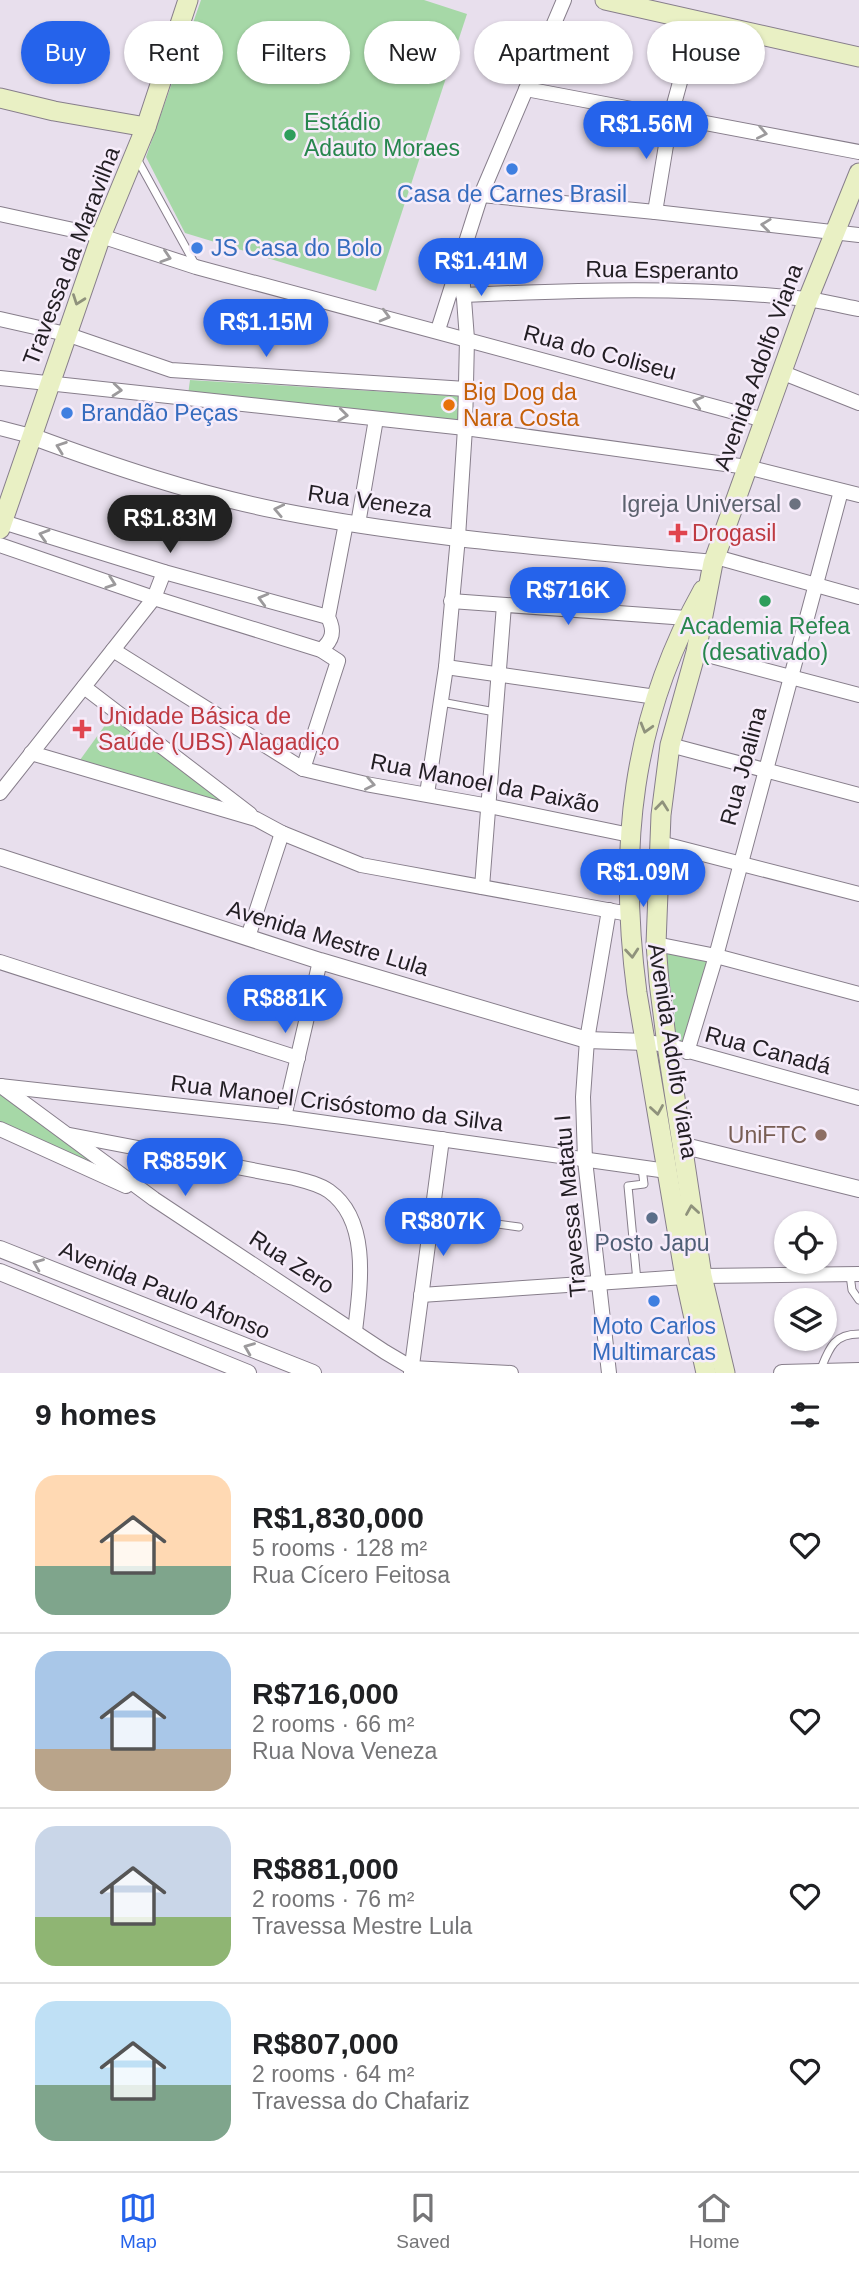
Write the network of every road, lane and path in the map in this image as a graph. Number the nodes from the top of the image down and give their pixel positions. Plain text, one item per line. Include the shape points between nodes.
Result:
1 (188, 0) edge
2 (564, 0) edge
3 (604, 0) edge
4 (697, 20) junction
5 (859, 57) edge
6 (526, 89) junction
7 (0, 98) edge
8 (671, 116) junction
9 (146, 127) junction
10 (859, 152) edge
11 (135, 155) junction
12 (859, 173) edge
13 (481, 195) junction
14 (655, 212) junction
15 (0, 215) edge
16 (834, 233) junction
17 (101, 236) junction
18 (859, 236) edge
19 (461, 259) junction
20 (196, 267) junction
21 (463, 295) junction
22 (808, 299) junction
23 (859, 309) edge
24 (0, 318) edge
25 (438, 330) junction
26 (66, 334) junction
27 (467, 339) junction
28 (171, 370) junction
29 (781, 372) junction
30 (0, 378) edge
31 (49, 383) junction
32 (466, 389) junction
33 (166, 394) junction
34 (859, 403) edge
35 (376, 419) junction
36 (764, 420) junction
37 (0, 428) edge
38 (465, 428) junction
39 (31, 436) junction
40 (747, 467) junction
41 (841, 491) junction
42 (859, 495) edge
43 (352, 523) junction
44 (1, 525) edge
45 (458, 537) junction
46 (0, 545) edge
47 (713, 567) junction
48 (164, 572) junction
49 (816, 585) junction
50 (859, 597) edge
51 (154, 598) junction
52 (451, 601) junction
53 (504, 605) junction
54 (328, 617) junction
55 (687, 618) junction
56 (113, 650) junction
57 (321, 650) junction
58 (696, 652) junction
59 (446, 667) junction
60 (497, 673) junction
61 (790, 677) junction
62 (84, 687) junction
63 (658, 690) junction
64 (859, 695) edge
65 (683, 697) junction
66 (441, 702) junction
67 (495, 712) junction
68 (670, 745) junction
69 (31, 753) junction
70 (303, 769) junction
71 (766, 770) junction
72 (0, 793) edge
73 (427, 794) junction
74 (859, 795) edge
75 (489, 806) junction
76 (256, 819) junction
77 (282, 833) junction
78 (630, 835) junction
79 (660, 843) junction
80 (0, 857) edge
81 (740, 862) junction
82 (628, 880) junction
83 (659, 880) junction
84 (482, 887) junction
85 (859, 894) edge
86 (609, 910) junction
87 (629, 914) junction
88 (248, 937) junction
89 (656, 943) junction
90 (716, 956) junction
91 (320, 961) junction
92 (0, 962) edge
93 (859, 994) edge
94 (587, 1040) junction
95 (646, 1042) junction
96 (667, 1045) junction
97 (687, 1052) junction
98 (298, 1058) junction
99 (0, 1086) edge
100 (859, 1098) edge
101 (284, 1117) junction
102 (0, 1129) edge
103 (64, 1134) junction
104 (442, 1139) junction
105 (681, 1145) junction
106 (585, 1160) junction
107 (642, 1167) junction
108 (667, 1171) junction
109 (859, 1189) edge
110 (154, 1199) junction
111 (431, 1214) junction
112 (519, 1227) dead end
113 (0, 1249) edge
114 (0, 1272) edge
115 (854, 1274) edge
116 (694, 1276) junction
117 (637, 1281) junction
118 (600, 1283) junction
119 (421, 1295) junction
120 (859, 1300) edge
121 (355, 1331) junction
122 (859, 1334) edge
123 (412, 1370) edge
124 (820, 1371) edge
125 (859, 1371) edge
126 (248, 1373) edge
127 (313, 1373) edge
128 (511, 1373) edge
129 (609, 1373) edge
130 (706, 1373) edge
131 (725, 1373) edge
132 (782, 1373) edge

1 - 9 main road, Travessa da Maravilha
2 - 6 street
3 - 4 main road
4 - 5 main road
4 - 8 street
6 - 8 street
6 - 13 street
7 - 9 main road
8 -> 10 street
8 - 14 street
9 - 11 main road, Travessa da Maravilha
11 - 17 main road, Travessa da Maravilha
11 - 20 lane
12 - 16 main road, Avenida Adolfo Viana
13 - 14 street
13 - 19 street
16 -> 14 street
15 - 17 street, Rua do Coliseu
16 - 18 street
16 - 22 main road, Avenida Adolfo Viana
17 -> 20 street, Rua do Coliseu
17 -> 26 main road, Travessa da Maravilha
19 - 21 street
19 - 25 street
20 -> 25 street, Rua do Coliseu
21 - 22 street, Rua Esperanto via 680,290
21 - 27 street
22 - 23 street, Rua Esperanto
22 - 29 main road, Avenida Adolfo Viana
24 - 26 street
25 - 27 street, Rua do Coliseu
26 - 28 street
26 - 31 main road, Travessa da Maravilha
27 - 32 street
36 -> 27 street, Rua do Coliseu
28 - 32 street
28 - 33 street
29 - 34 street
29 - 36 main road, Avenida Adolfo Viana
30 - 31 street
31 -> 33 street
31 - 39 main road, Travessa da Maravilha
32 - 38 street
33 -> 35 street
35 - 38 street
35 - 43 street
36 - 40 main road, Avenida Adolfo Viana
37 - 39 street
38 - 40 street
38 - 45 street
43 -> 39 street, Rua Veneza via 227,499
39 - 44 main road, Travessa da Maravilha
40 - 41 street
40 - 47 main road, Avenida Adolfo Viana
41 - 42 street
41 - 49 street, Rua Joalina
43 - 45 street, Rua Veneza
43 - 54 street
48 -> 44 street
45 - 47 street, Rua Veneza
45 - 52 street
46 -> 51 street
47 - 49 street
47 - 55 main road, Avenida Adolfo Viana
47 - 58 main road, Avenida Adolfo Viana
48 - 51 street
54 -> 48 street
49 - 50 street
49 - 61 street, Rua Joalina
51 - 56 street
51 - 57 street
52 - 53 street
52 - 59 street
53 - 55 street
53 - 60 street
54 - 57 street via 332,635
55 - 63 main road, Avenida Adolfo Viana
56 - 62 street
56 - 70 street, Rua Manoel da Paixão
57 - 70 street via 338,661
58 - 61 street
58 - 65 main road, Avenida Adolfo Viana
59 - 60 street
59 - 66 street
60 - 63 street
60 - 67 street
61 - 64 street
61 - 71 street, Rua Joalina
62 - 69 street
62 - 76 street
63 - 65 main road via 676,682
63 -> 78 main road, Avenida Adolfo Viana via 643,740
65 - 68 main road, Avenida Adolfo Viana
66 - 67 lane
66 - 73 street
67 - 75 street
68 - 71 street
79 -> 68 main road, Avenida Adolfo Viana
69 - 72 street
69 - 76 street
70 -> 73 street, Rua Manoel da Paixão
71 - 74 street
71 - 81 street, Rua Joalina
73 - 75 street, Rua Manoel da Paixão
75 - 78 street, Rua Manoel da Paixão
75 - 84 street
76 - 77 street
77 - 84 street via 361,865
77 - 88 street
78 - 82 main road, Avenida Adolfo Viana
79 - 81 street
79 - 83 main road, Avenida Adolfo Viana
80 - 88 street, Avenida Mestre Lula
81 - 85 street
81 - 90 street, Rua Joalina
82 - 83 main road via 632,887 643,889
82 - 87 main road, Avenida Adolfo Viana
83 - 89 main road, Avenida Adolfo Viana
84 - 86 street
86 - 87 street
86 - 94 street, Travessa Matatu I
87 -> 95 main road, Avenida Adolfo Viana
88 - 91 street, Avenida Mestre Lula
89 - 90 street
89 - 96 main road, Avenida Adolfo Viana
90 - 93 street
90 - 97 street, Rua Joalina
91 - 94 street, Avenida Mestre Lula
91 - 98 street
92 - 98 street
94 - 95 street, Avenida Mestre Lula
94 - 106 street, Travessa Matatu I
95 - 96 street, Rua Canadá
95 -> 108 main road, Avenida Adolfo Viana
96 - 97 street, Rua Canadá
96 - 105 main road, Avenida Adolfo Viana
97 - 100 street, Rua Canadá
98 - 101 street
99 - 101 street, Rua Manoel Crisóstomo da Silva
99 - 103 street, Rua Zero
101 - 104 street, Rua Manoel Crisóstomo da Silva
102 - 110 street
103 - 110 street, Rua Zero
103 - 121 street via 293,1178 328,1190 340,1200 358,1244 361,1282
104 - 106 street, Rua Manoel Crisóstomo da Silva
104 - 111 street
105 - 109 street
116 -> 105 main road, Avenida Adolfo Viana
106 - 107 street, Rua Manoel Crisóstomo da Silva
106 - 118 street, Travessa Matatu I
107 - 108 street, Rua Manoel Crisóstomo da Silva
107 - 117 lane via 644,1184 628,1186
108 - 116 main road, Avenida Adolfo Viana
110 - 121 street, Rua Zero
111 - 112 lane
111 - 119 street
127 -> 113 street, Avenida Paulo Afonso
114 - 126 street, Avenida Paulo Afonso
115 - 116 street
115 - 120 lane via 852,1290
116 - 117 street
116 - 130 main road, Avenida Adolfo Viana
116 - 131 main road, Avenida Adolfo Viana
117 - 118 street
118 - 119 street
118 - 129 street, Travessa Matatu I
119 - 123 street
121 - 123 street, Rua Zero
122 - 124 lane via 836,1340
123 - 128 street
124 - 125 street
124 - 132 street

